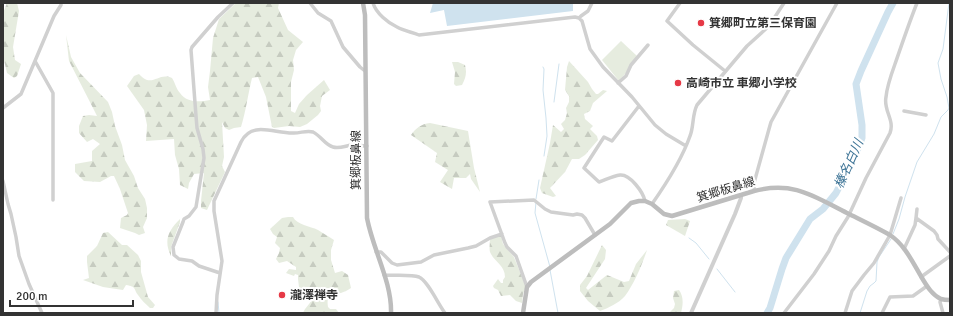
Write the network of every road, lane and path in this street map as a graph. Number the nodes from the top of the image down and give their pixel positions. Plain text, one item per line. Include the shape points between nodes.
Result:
1 (233, 3) edge
2 (310, 3) edge
3 (363, 3) edge
4 (374, 3) edge
5 (592, 3) edge
6 (680, 3) edge
7 (784, 3) edge
8 (837, 3) edge
9 (917, 3) edge
10 (61, 4) dead end
11 (579, 18) junction
12 (648, 45) dead end
13 (35, 61) junction
14 (365, 71) junction
15 (725, 71) junction
16 (618, 83) junction
17 (639, 106) junction
18 (3, 108) edge
19 (904, 112) dead end
20 (926, 115) dead end
21 (367, 146) junction
22 (686, 146) junction
23 (3, 181) edge
24 (754, 191) junction
25 (741, 195) junction
26 (901, 198) dead end
27 (53, 200) dead end
28 (645, 201) junction
29 (3, 204) edge
30 (8, 204) junction
31 (652, 204) junction
32 (917, 209) dead end
33 (849, 214) junction
34 (916, 218) junction
35 (502, 234) junction
36 (595, 235) junction
37 (890, 235) junction
38 (904, 249) junction
39 (376, 252) junction
40 (950, 252) edge
41 (950, 256) edge
42 (220, 273) junction
43 (384, 275) junction
44 (921, 277) junction
45 (927, 286) junction
46 (527, 287) junction
47 (941, 299) junction
48 (950, 300) edge
49 (42, 313) edge
50 (216, 313) edge
51 (390, 313) edge
52 (445, 313) edge
53 (523, 313) edge
54 (691, 313) edge
55 (784, 313) edge
56 (845, 313) edge
57 (882, 313) edge
58 (943, 313) edge

1 - 42 street via 191,50 197,128 204,158 196,207 182,222 173,247 174,255 180,259 192,260 199,266
2 - 14 street via 318,13 331,21 343,47
3 - 14 main road, 箕郷板鼻線
4 - 11 street via 379,14 397,27 419,35
5 - 11 street via 588,11
6 - 15 street via 667,21
7 - 15 street via 770,26 750,42
8 - 24 street via 771,122 753,185
9 - 33 street via 886,96 885,103 892,129
10 - 13 street
11 - 16 street via 590,49
12 - 16 street
13 - 18 street via 22,94
13 - 27 street via 53,93
14 - 21 main road, 箕郷板鼻線
15 - 22 street via 697,105
16 - 17 street
17 - 22 street via 666,134
17 - 28 street via 612,141 604,137 584,168 599,182 619,175 625,176 635,184
19 - 20 street
21 - 39 main road, 箕郷板鼻線 via 368,218
21 - 42 street via 332,147 317,135 305,131 294,133 258,129 247,133 214,201 222,260
22 - 31 street via 669,179
23 - 30 street
24 - 25 main road, 箕郷板鼻線
24 - 33 main road, 箕郷板鼻線 via 783,188 796,190
25 - 31 main road, 箕郷板鼻線 via 672,216 664,214
25 - 54 street
26 - 37 street
28 - 31 main road, 箕郷板鼻線
28 - 36 main road via 632,203
29 - 30 street
30 - 49 street via 19,256
32 - 34 street
33 - 37 main road, 箕郷板鼻線
33 - 55 street via 814,274
34 - 38 street
34 - 40 street via 934,231
35 - 36 street via 490,202 534,200 551,212 582,215
35 - 39 street via 476,246 434,255 421,262 397,265 389,262 381,252
35 - 46 street via 507,248 516,256
36 - 46 main road via 534,279
37 - 38 main road, 箕郷板鼻線
37 - 56 street via 874,263 852,291
38 - 44 main road, 箕郷板鼻線
39 - 43 main road, 箕郷板鼻線
41 - 44 street
42 - 50 street
43 - 51 main road, 箕郷板鼻線 via 390,294
43 - 52 street via 421,278
44 - 45 main road, 箕郷板鼻線
45 - 47 main road, 箕郷板鼻線
45 - 57 street via 913,296 890,297
46 - 53 main road
47 - 48 main road
47 - 58 street

